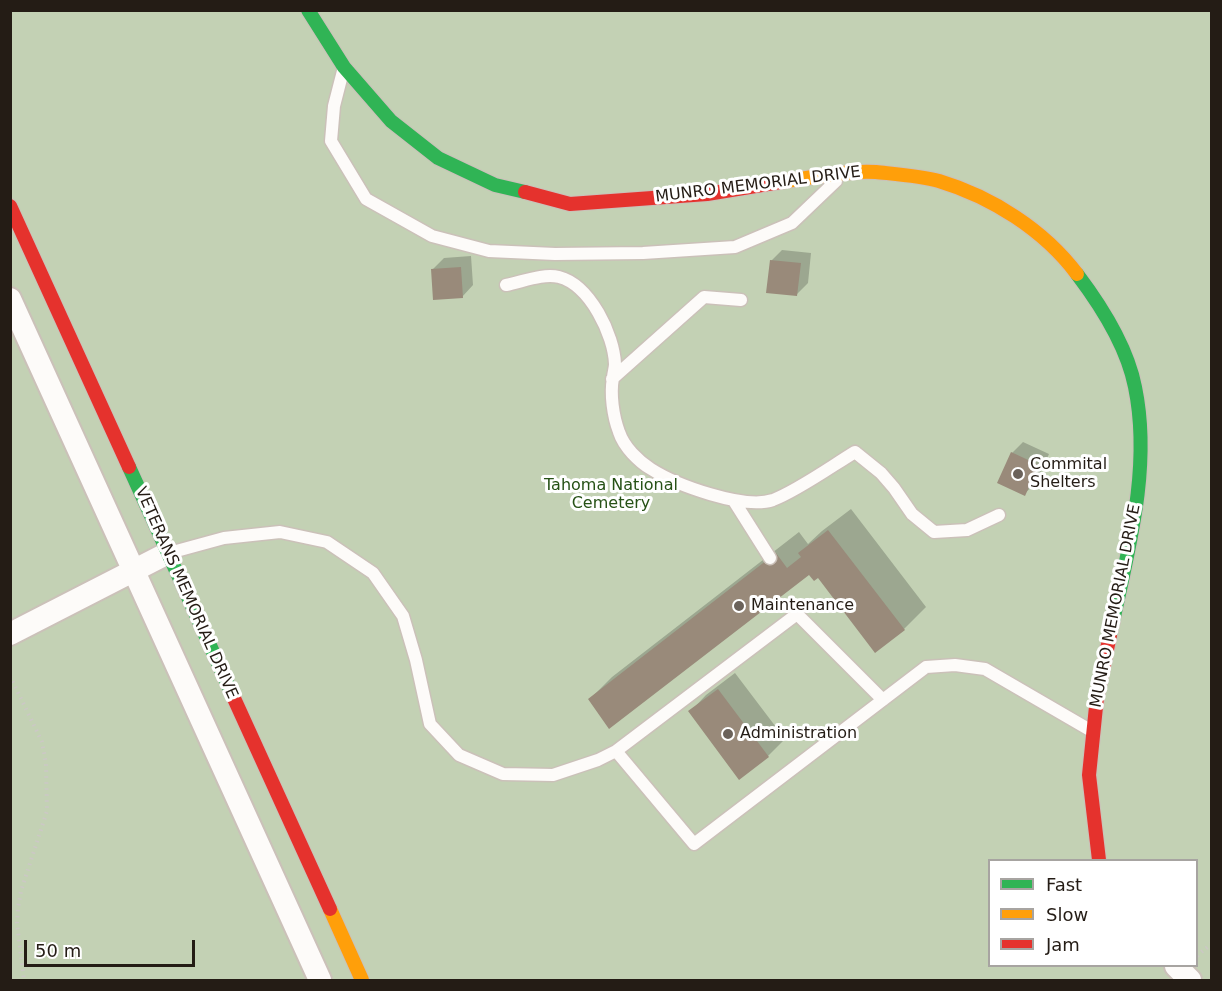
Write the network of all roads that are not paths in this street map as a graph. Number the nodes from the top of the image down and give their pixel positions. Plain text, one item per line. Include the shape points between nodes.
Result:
1 (308, 10) edge
2 (344, 67) junction
3 (844, 174) junction
4 (10, 206) edge
5 (506, 285) dead end
6 (10, 299) edge
7 (741, 300) dead end
8 (612, 379) junction
9 (734, 501) junction
10 (999, 515) dead end
11 (168, 554) junction
12 (770, 558) dead end
13 (134, 571) junction
14 (10, 634) edge
15 (883, 700) junction
16 (1093, 732) junction
17 (616, 752) junction
18 (1099, 859) edge
19 (1177, 967) edge
20 (320, 981) edge
21 (362, 981) edge
22 (1190, 981) edge

1 - 2 street, MUNRO MEMORIAL DRIVE
2 - 3 street, MUNRO MEMORIAL DRIVE via 391,121 438,158 495,185 570,204 707,194
2 - 3 lane via 334,106 331,141 366,199 432,236 489,251 643,253 735,247 792,223
3 - 16 street, MUNRO MEMORIAL DRIVE via 874,172 938,181 986,200 1032,228 1071,266 1100,304 1122,349 1135,386 1142,444 1133,528
4 - 11 street, VETERANS MEMORIAL DRIVE
5 - 8 lane via 557,276 573,282 605,322 613,348
6 - 13 street
7 - 8 lane via 704,297
8 - 9 lane via 614,416 630,451 651,469
9 - 10 lane via 771,501 855,452 881,473 912,514 934,532 967,530
9 - 12 lane
11 - 13 street
11 - 17 lane via 224,538 280,532 327,542 373,573 403,616 430,724 459,755 503,774 553,775
11 - 21 street, VETERANS MEMORIAL DRIVE
13 - 14 street
13 - 20 street
15 - 16 lane via 926,667 985,669
15 - 17 lane via 797,614
15 - 17 lane via 694,844
16 - 18 street, MUNRO MEMORIAL DRIVE via 1089,775
19 - 22 street

